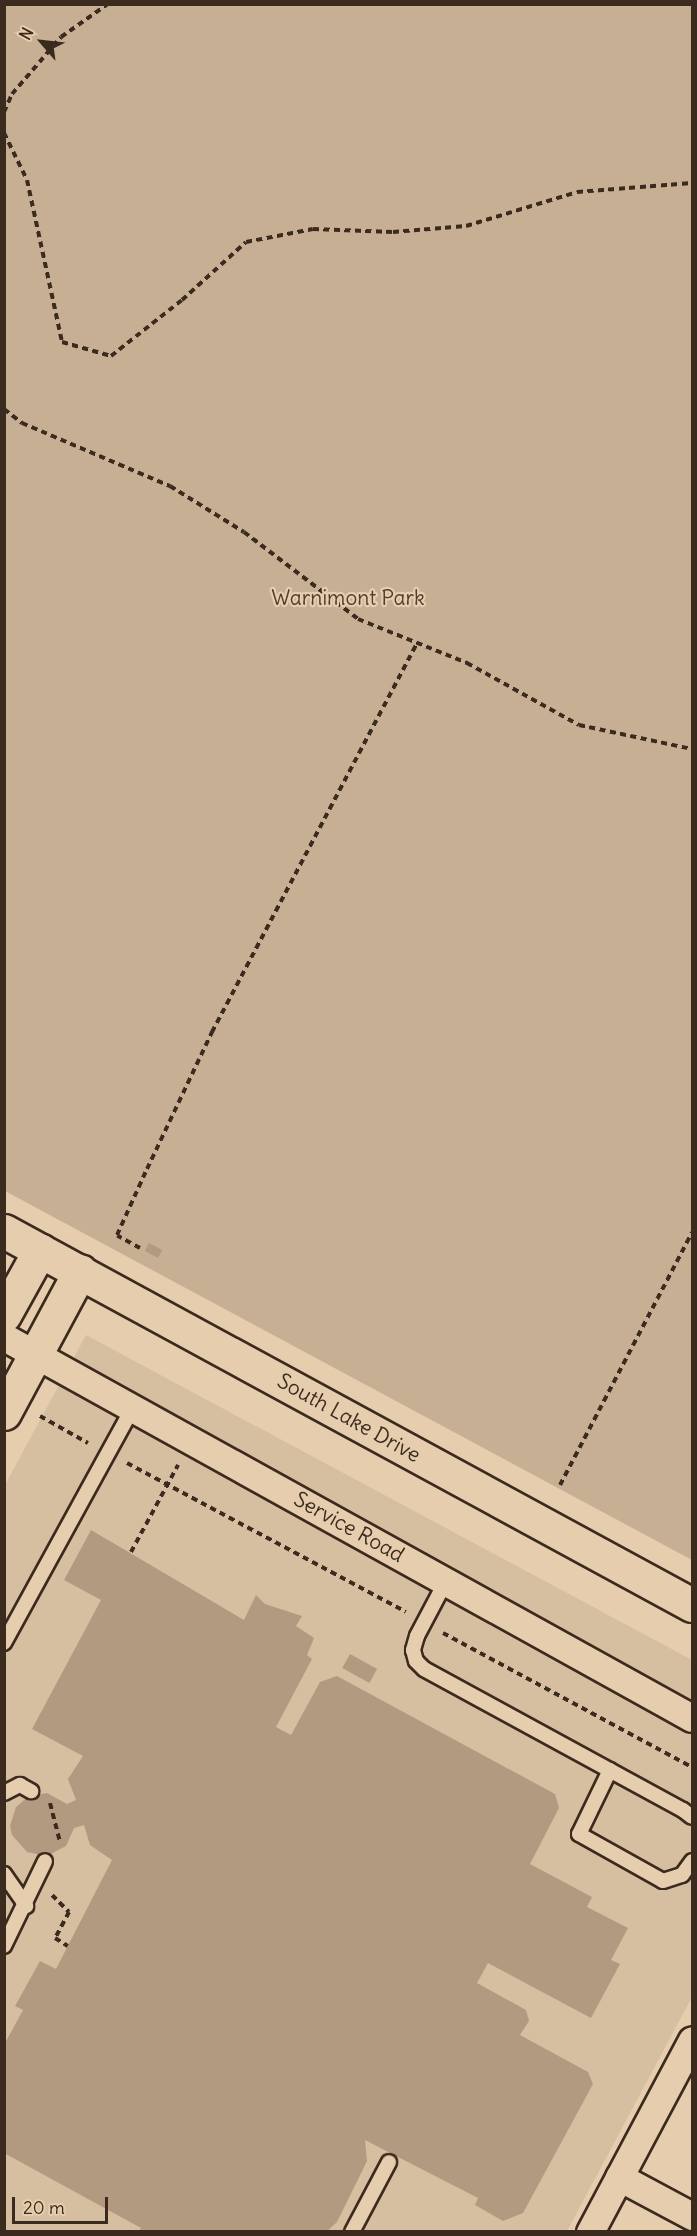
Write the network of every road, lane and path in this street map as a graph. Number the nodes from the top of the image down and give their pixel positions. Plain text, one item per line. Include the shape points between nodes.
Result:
1 (108, 4) edge
2 (4, 112) edge
3 (4, 133) edge
4 (693, 183) edge
5 (4, 409) edge
6 (417, 643) junction
7 (693, 749) edge
8 (4, 1231) edge
9 (693, 1232) edge
10 (140, 1248) dead end
11 (40, 1250) junction
12 (80, 1271) junction
13 (4, 1315) edge
14 (4, 1337) edge
15 (36, 1354) junction
16 (133, 1407) junction
17 (4, 1413) edge
18 (39, 1416) dead end
19 (88, 1443) dead end
20 (181, 1459) dead end
21 (167, 1485) junction
22 (560, 1485) dead end
23 (131, 1552) dead end
24 (446, 1581) junction
25 (693, 1605) edge
26 (412, 1615) dead end
27 (442, 1632) dead end
28 (4, 1643) edge
29 (693, 1718) edge
30 (693, 1767) edge
31 (610, 1770) junction
32 (31, 1791) dead end
33 (4, 1793) edge
34 (693, 1817) edge
35 (693, 1861) edge
36 (45, 1862) dead end
37 (4, 1874) edge
38 (26, 1906) junction
39 (4, 1946) edge
40 (693, 2040) edge
41 (389, 2162) dead end
42 (619, 2177) junction
43 (693, 2216) edge
44 (352, 2232) edge
45 (590, 2232) edge

1 - 2 path via 61,37 12,94
3 - 4 path via 27,180 62,342 111,356 182,300 246,242 313,229 393,232 466,226 577,192
5 - 6 path via 22,423 170,486 244,532 358,619
6 - 7 path via 467,663 579,725
6 - 10 path via 223,1011 147,1169 117,1235
8 - 11 main road, South Lake Drive
9 - 22 path
11 - 12 main road, South Lake Drive
11 - 13 main road
12 - 15 main road
12 - 25 main road, South Lake Drive
14 - 15 street, Service Road
15 - 16 street, Service Road
15 - 17 main road
16 - 24 street, Service Road
16 - 28 lane
18 - 19 path
20 - 21 path
21 - 23 path
21 - 26 path
24 - 29 street, Service Road
24 - 31 lane via 417,1636 413,1650 416,1661 424,1669
27 - 30 path
31 - 34 lane
31 - 35 lane via 579,1834 663,1881 682,1875
32 - 33 lane via 20,1785
36 - 38 lane
37 - 38 lane
38 - 39 lane
40 - 42 street
41 - 44 lane
42 - 43 street
42 - 45 street

